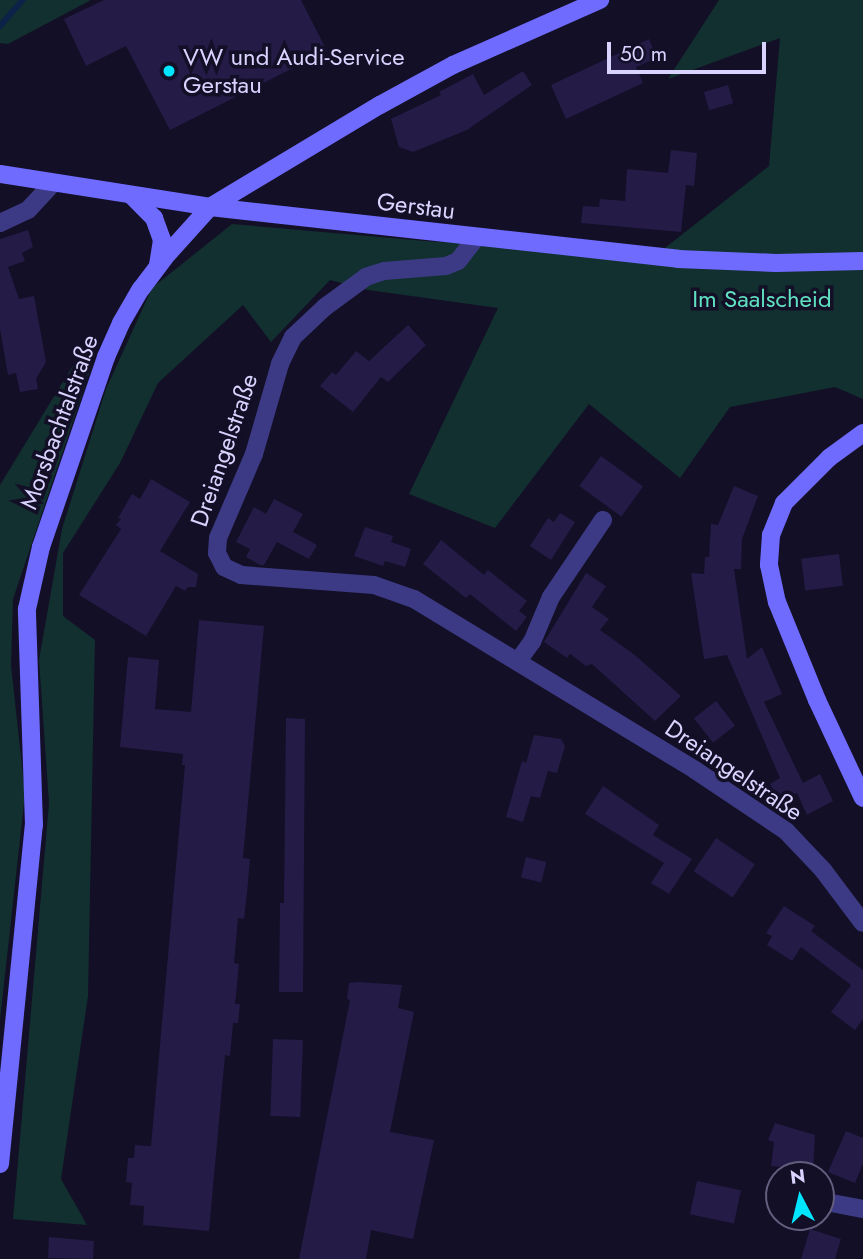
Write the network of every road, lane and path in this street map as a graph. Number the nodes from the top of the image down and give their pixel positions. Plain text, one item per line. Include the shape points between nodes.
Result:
1 (600, 0) edge
2 (0, 174) edge
3 (53, 183) junction
4 (131, 195) junction
5 (210, 207) junction
6 (0, 223) edge
7 (476, 237) junction
8 (863, 261) edge
9 (159, 265) junction
10 (863, 433) edge
11 (603, 520) dead end
12 (518, 662) junction
13 (863, 798) edge
14 (863, 923) edge
15 (0, 1164) edge
16 (835, 1204) edge
17 (863, 1209) edge

1 - 5 main road, Morsbachtalstraße via 453,65
2 - 3 main road, Gerstau
3 - 4 main road, Gerstau
3 - 6 street via 28,210
4 - 5 main road, Gerstau
4 - 9 main road via 154,218 162,240
5 - 7 main road, Gerstau
5 - 9 main road, Morsbachtalstraße
7 - 8 main road, Gerstau via 678,259
7 - 12 street, Dreiangelstraße via 458,261 446,266 366,277 293,337 280,364 254,454 218,538 217,553 224,567 241,575 390,588
9 - 15 main road, Morsbachtalstraße via 141,289 106,357 41,547 29,597 26,641 34,825
10 - 13 main road via 821,465 784,503 771,535 769,565 777,602
11 - 12 street via 551,597
12 - 14 street, Dreiangelstraße via 786,831
16 - 17 street

